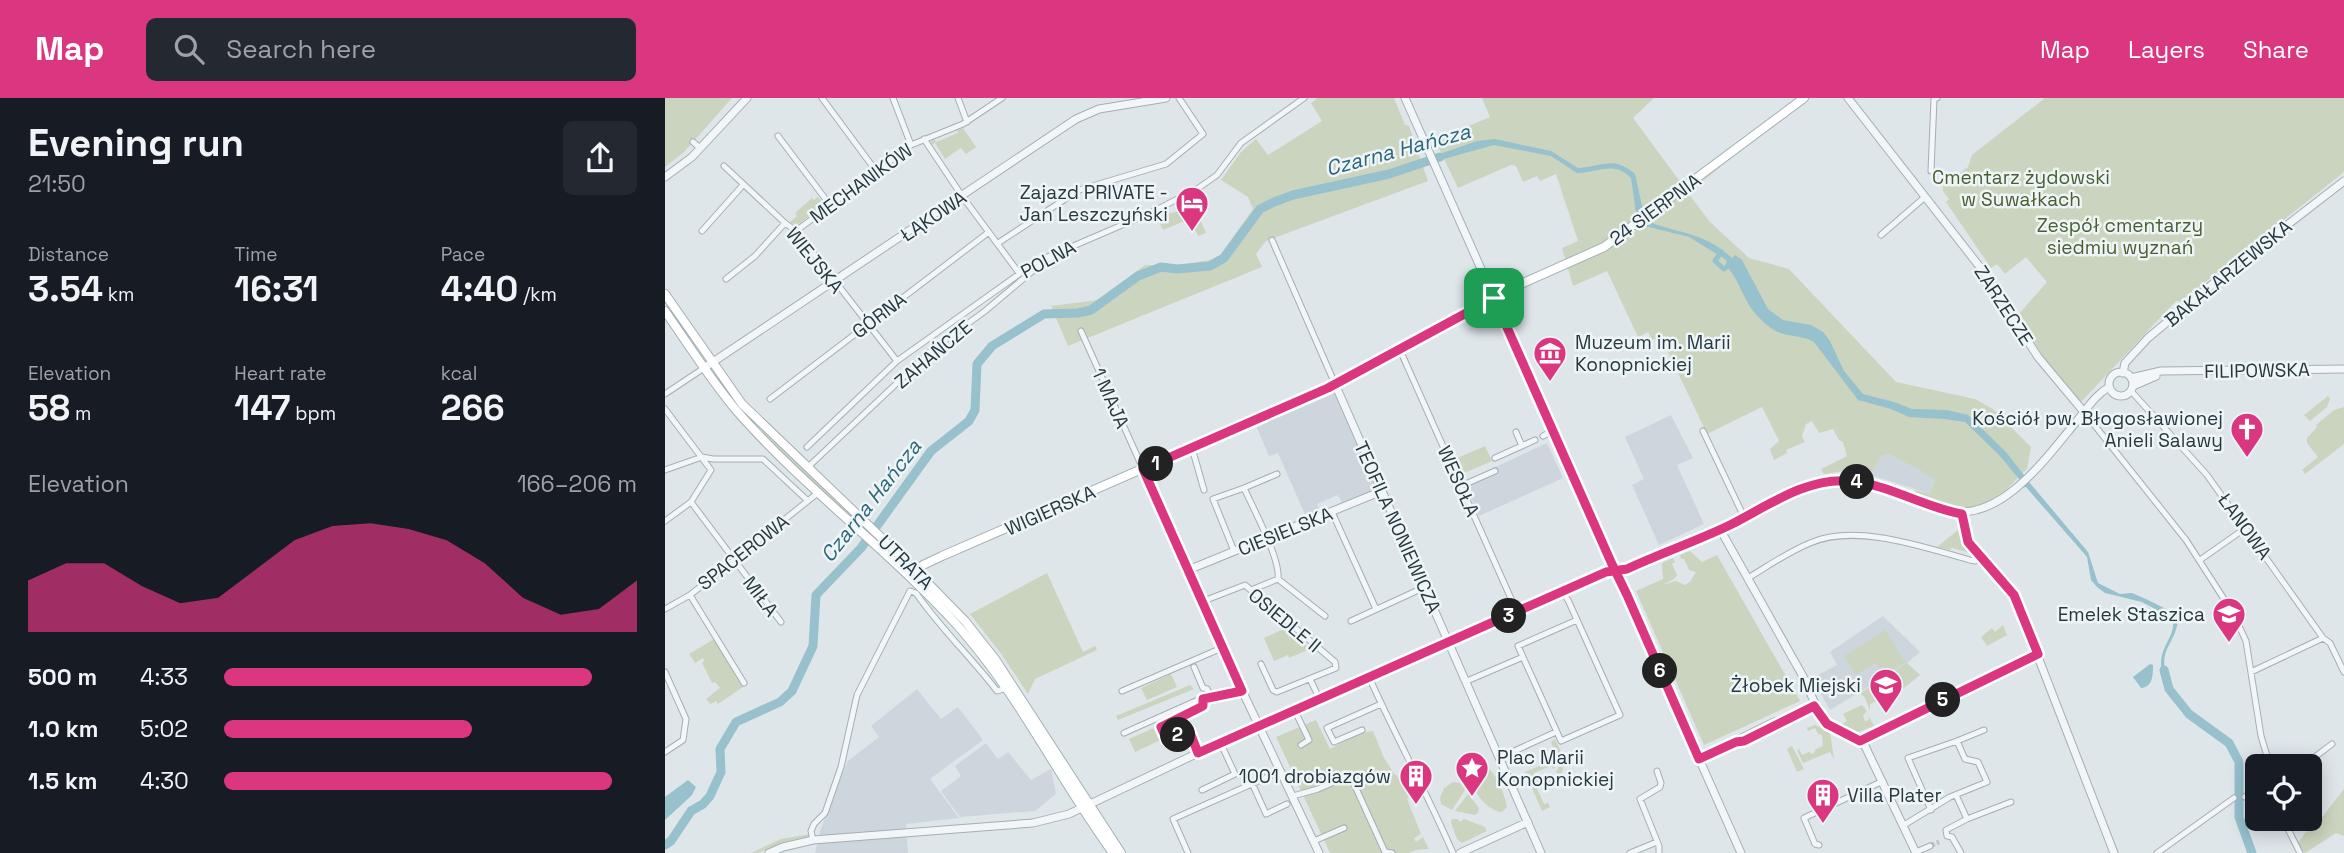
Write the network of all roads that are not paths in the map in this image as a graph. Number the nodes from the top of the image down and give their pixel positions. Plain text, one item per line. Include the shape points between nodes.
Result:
1 (747, 98) edge
2 (822, 98) edge
3 (893, 98) edge
4 (957, 98) edge
5 (1002, 98) edge
6 (1166, 98) edge
7 (1179, 98) edge
8 (1304, 98) edge
9 (1405, 98) edge
10 (1804, 98) edge
11 (1847, 98) edge
12 (1937, 98) edge
13 (967, 121) junction
14 (778, 136) dead end
15 (924, 139) junction
16 (693, 142) dead end
17 (911, 145) junction
18 (700, 148) junction
19 (724, 166) dead end
20 (876, 171) junction
21 (1931, 171) dead end
22 (665, 177) edge
23 (2344, 181) edge
24 (743, 185) junction
25 (962, 196) junction
26 (1925, 197) junction
27 (830, 205) junction
28 (785, 223) junction
29 (796, 230) junction
30 (702, 232) dead end
31 (989, 232) junction
32 (1881, 235) dead end
33 (1272, 240) dead end
34 (998, 243) junction
35 (1065, 248) junction
36 (1019, 273) junction
37 (726, 279) dead end
38 (834, 282) junction
39 (665, 294) edge
40 (1494, 298) junction
41 (665, 311) edge
42 (867, 324) junction
43 (1081, 331) dead end
44 (1400, 350) junction
45 (897, 361) junction
46 (708, 366) junction
47 (2344, 369) edge
48 (2123, 373) junction
49 (1335, 384) junction
50 (2131, 385) junction
51 (2111, 390) junction
52 (665, 394) edge
53 (770, 399) dead end
54 (665, 409) edge
55 (2084, 412) junction
56 (1552, 431) junction
57 (1703, 431) dead end
58 (1516, 432) dead end
59 (1543, 436) dead end
60 (1535, 440) dead end
61 (1522, 446) junction
62 (807, 447) dead end
63 (1192, 448) junction
64 (702, 457) junction
65 (1495, 458) dead end
66 (807, 468) junction
67 (1143, 469) junction
68 (665, 470) edge
69 (1495, 471) dead end
70 (1277, 474) dead end
71 (1461, 486) junction
72 (1244, 488) junction
73 (1204, 489) dead end
74 (1382, 491) junction
75 (819, 492) junction
76 (808, 501) junction
77 (691, 502) junction
78 (1332, 512) junction
79 (1962, 514) junction
80 (1744, 517) junction
81 (665, 521) edge
82 (2247, 527) junction
83 (1720, 529) junction
84 (868, 531) junction
85 (1266, 538) junction
86 (1234, 551) junction
87 (1981, 556) junction
88 (734, 559) junction
89 (2200, 560) junction
90 (1188, 570) junction
91 (1616, 570) junction
92 (913, 574) junction
93 (1748, 578) junction
94 (1278, 579) junction
95 (1425, 587) junction
96 (1251, 590) junction
97 (1562, 592) junction
98 (690, 595) junction
99 (934, 601) junction
100 (1201, 602) junction
101 (665, 609) edge
102 (1376, 609) junction
103 (1517, 612) junction
104 (1325, 616) dead end
105 (933, 617) junction
106 (1577, 620) junction
107 (1351, 621) dead end
108 (781, 622) dead end
109 (2323, 638) junction
110 (1449, 643) junction
111 (1222, 648) junction
112 (2038, 654) junction
113 (1523, 657) junction
114 (1261, 664) dead end
115 (1193, 667) dead end
116 (665, 672) edge
117 (2251, 672) junction
118 (2344, 672) edge
119 (1369, 677) junction
120 (1310, 679) junction
121 (1467, 681) junction
122 (744, 683) dead end
123 (1007, 688) junction
124 (1122, 691) dead end
125 (1242, 691) junction
126 (1212, 698) junction
127 (1203, 699) junction
128 (1320, 700) junction
129 (1381, 704) junction
130 (1814, 706) junction
131 (1295, 711) junction
132 (1260, 727) junction
133 (1362, 730) dead end
134 (1984, 730) dead end
135 (1556, 732) junction
136 (1124, 733) dead end
137 (1860, 741) junction
138 (1957, 741) junction
139 (1221, 744) junction
140 (2332, 744) dead end
141 (1301, 745) dead end
142 (665, 752) edge
143 (1198, 753) junction
144 (2266, 754) edge
145 (2319, 754) edge
146 (1499, 758) junction
147 (1699, 759) junction
148 (1281, 771) junction
149 (1657, 771) dead end
150 (1883, 780) junction
151 (1252, 783) junction
152 (1202, 790) dead end
153 (1956, 795) junction
154 (1293, 796) junction
155 (2234, 799) dead end
156 (2011, 802) dead end
157 (1287, 804) dead end
158 (1085, 805) junction
159 (1931, 810) junction
160 (1968, 819) junction
161 (1528, 822) junction
162 (1904, 824) junction
163 (1344, 828) dead end
164 (2289, 831) edge
165 (813, 841) junction
166 (1314, 841) junction
167 (1657, 842) junction
168 (1819, 845) dead end
169 (1930, 846) dead end
170 (1916, 852) edge
171 (769, 853) edge
172 (1113, 853) edge
173 (1121, 853) edge
174 (1188, 853) edge
175 (1319, 853) edge
176 (1392, 853) edge
177 (1453, 853) edge
178 (1460, 853) edge
179 (1541, 853) edge
180 (1630, 853) edge
181 (1658, 853) edge
182 (1741, 853) edge
183 (1961, 853) edge
184 (2114, 853) edge
185 (2157, 853) edge
186 (2300, 853) edge

1 - 18 street
2 - 20 street
3 - 17 street
4 - 13 street
5 - 13 street, MECHANIKÓW
6 - 25 street, ŁĄKOWA via 1084,115
7 - 34 street via 1203,134 1166,164 1079,190
8 - 35 street, POLNA via 1241,143 1217,175 1197,190
9 - 40 street
10 - 40 main road, 24 SIERPNIA via 1635,226 1589,255
11 - 26 street, ZARZECZE
12 - 21 street
13 - 15 street, MECHANIKÓW
14 - 27 street
15 - 17 street, MECHANIKÓW
15 - 25 street
16 - 18 street
17 - 20 street, MECHANIKÓW
18 - 22 street
19 - 24 street, WIEJSKA
20 - 27 street, MECHANIKÓW
23 - 48 street, BAKAŁARZEWSKA via 2148,338 2125,363
24 - 28 street, WIEJSKA
24 - 30 street
25 - 31 street
25 - 38 street, ŁĄKOWA
26 - 32 street
26 - 55 street, ZARZECZE via 1994,286 2044,366
27 - 29 street, MECHANIKÓW
28 - 29 street, WIEJSKA
28 - 37 street
29 - 38 street, WIEJSKA
31 - 34 street
31 - 42 street, GÓRNA
33 - 49 street, TEOFILA NONIEWICZA
34 - 36 street
35 - 36 street, POLNA
35 - 66 street, ZAHAŃCZE via 933,349
36 - 45 street, POLNA
38 - 42 street, WIEJSKA
38 - 46 street, ŁĄKOWA
39 - 46 main road, UTRATA
40 - 44 main road, WIGIERSKA
40 - 56 street
41 - 46 main road, UTRATA
42 - 45 street, WIEJSKA
42 - 53 street, GÓRNA
43 - 67 street, 1 MAJA
44 - 49 main road, WIGIERSKA
44 - 71 street, WESOŁA
45 - 62 street, POLNA
46 - 52 street
46 - 66 main road, UTRATA
46 - 75 main road, UTRATA via 736,410
47 - 50 street, FILIPOWSKA via 2170,371
48 - 50 street
48 - 51 street, BAKAŁARZEWSKA via 2112,376
49 - 63 main road, WIGIERSKA
49 - 74 street, TEOFILA NONIEWICZA
50 - 51 street, FILIPOWSKA via 2122,396
50 - 82 street, ŁANOWA
51 - 55 street via 2099,392
54 - 64 street
55 - 79 street via 2015,489 1999,502
55 - 89 street
56 - 59 street
56 - 91 street
57 - 80 street
58 - 61 street
60 - 61 street
61 - 65 street
63 - 67 main road, WIGIERSKA
63 - 73 street
64 - 68 street
64 - 76 street via 763,459
64 - 77 street via 711,470
66 - 84 main road, UTRATA
67 - 90 street, 1 MAJA
67 - 92 main road, WIGIERSKA via 943,556
69 - 71 street
70 - 72 street
71 - 103 street, WESOŁA
72 - 85 street
72 - 86 street via 1213,499
74 - 78 street, CIESIELSKA
74 - 95 street, TEOFILA NONIEWICZA
75 - 76 street, SPACEROWA
75 - 84 main road, UTRATA
76 - 88 street, SPACEROWA
77 - 81 street
77 - 88 street, MIŁA
78 - 85 street, CIESIELSKA
78 - 102 street
79 - 80 street via 1876,486 1841,480 1807,488
79 - 87 street via 1968,542
80 - 83 street
82 - 89 street
82 - 109 street, ŁANOWA
83 - 91 street
83 - 93 street
84 - 92 main road, UTRATA
85 - 86 street, CIESIELSKA
85 - 94 street
86 - 90 street, CIESIELSKA
87 - 93 street via 1975,561 1849,534 1810,542
87 - 112 street via 2014,595
88 - 98 street, SPACEROWA
88 - 108 street, MIŁA
89 - 117 street via 2238,621
90 - 100 street, 1 MAJA
91 - 97 street
91 - 147 street
92 - 99 main road, UTRATA
92 - 158 main road, UTRATA via 965,621 995,659
93 - 130 street via 1806,681
94 - 96 street
94 - 104 street
95 - 102 street
95 - 110 street, TEOFILA NONIEWICZA
96 - 100 street, OSIEDLE II via 1245,585
96 - 120 street, OSIEDLE II via 1335,663 1336,668
97 - 103 street
97 - 106 street
98 - 101 street, SPACEROWA
98 - 122 street
99 - 105 street via 937,612
99 - 123 main road, UTRATA
100 - 111 street, 1 MAJA
102 - 107 street
103 - 110 street
105 - 123 street via 997,691
105 - 165 street via 910,591 857,695 841,767 824,813 811,831
106 - 113 street via 1518,646
106 - 135 street via 1620,715 1561,741
109 - 117 street
109 - 118 street, ŁANOWA
110 - 119 street
110 - 121 street, TEOFILA NONIEWICZA
111 - 124 street
111 - 125 street, 1 MAJA
112 - 137 street
112 - 184 street
113 - 121 street
113 - 135 street
114 - 120 street, OSIEDLE II via 1277,692
115 - 126 street
116 - 142 street via 685,719 683,740
117 - 144 street
119 - 128 street
119 - 129 street
120 - 128 street, OSIEDLE II
121 - 146 street, TEOFILA NONIEWICZA
123 - 158 main road, UTRATA
125 - 126 street
125 - 132 street, 1 MAJA
126 - 127 street
127 - 136 street
127 - 143 street via 1203,706 1161,727 1167,740 1189,730
128 - 131 street
129 - 133 street via 1327,728 1334,742
129 - 177 street
130 - 137 street via 1827,724
130 - 147 street
131 - 132 street
131 - 141 street via 1309,740
132 - 139 street
132 - 148 street, 1 MAJA
134 - 138 street
135 - 146 street
137 - 150 street
138 - 153 street via 1965,759 1978,762 1987,782
138 - 159 street via 1908,758
139 - 143 street
139 - 152 street via 1235,774
140 - 145 street
143 - 158 street
146 - 161 street, TEOFILA NONIEWICZA
147 - 182 street
148 - 151 street
148 - 154 street, 1 MAJA
149 - 167 street via 1660,787 1640,799
150 - 162 street
150 - 168 street via 1804,818
151 - 157 street via 1266,814
151 - 174 street via 1173,819
153 - 159 street
153 - 160 street
154 - 166 street, 1 MAJA
154 - 176 street via 1350,775 1385,852
155 - 185 street
156 - 160 street
158 - 165 street via 1033,823
158 - 172 main road, UTRATA
158 - 173 main road, UTRATA
159 - 162 street
160 - 183 street via 1946,830 1945,838 1952,836
161 - 178 street
161 - 179 street, TEOFILA NONIEWICZA
162 - 170 street
163 - 166 street
164 - 186 street
165 - 171 street
166 - 175 street, 1 MAJA
167 - 180 street
167 - 181 street
169 - 170 street

